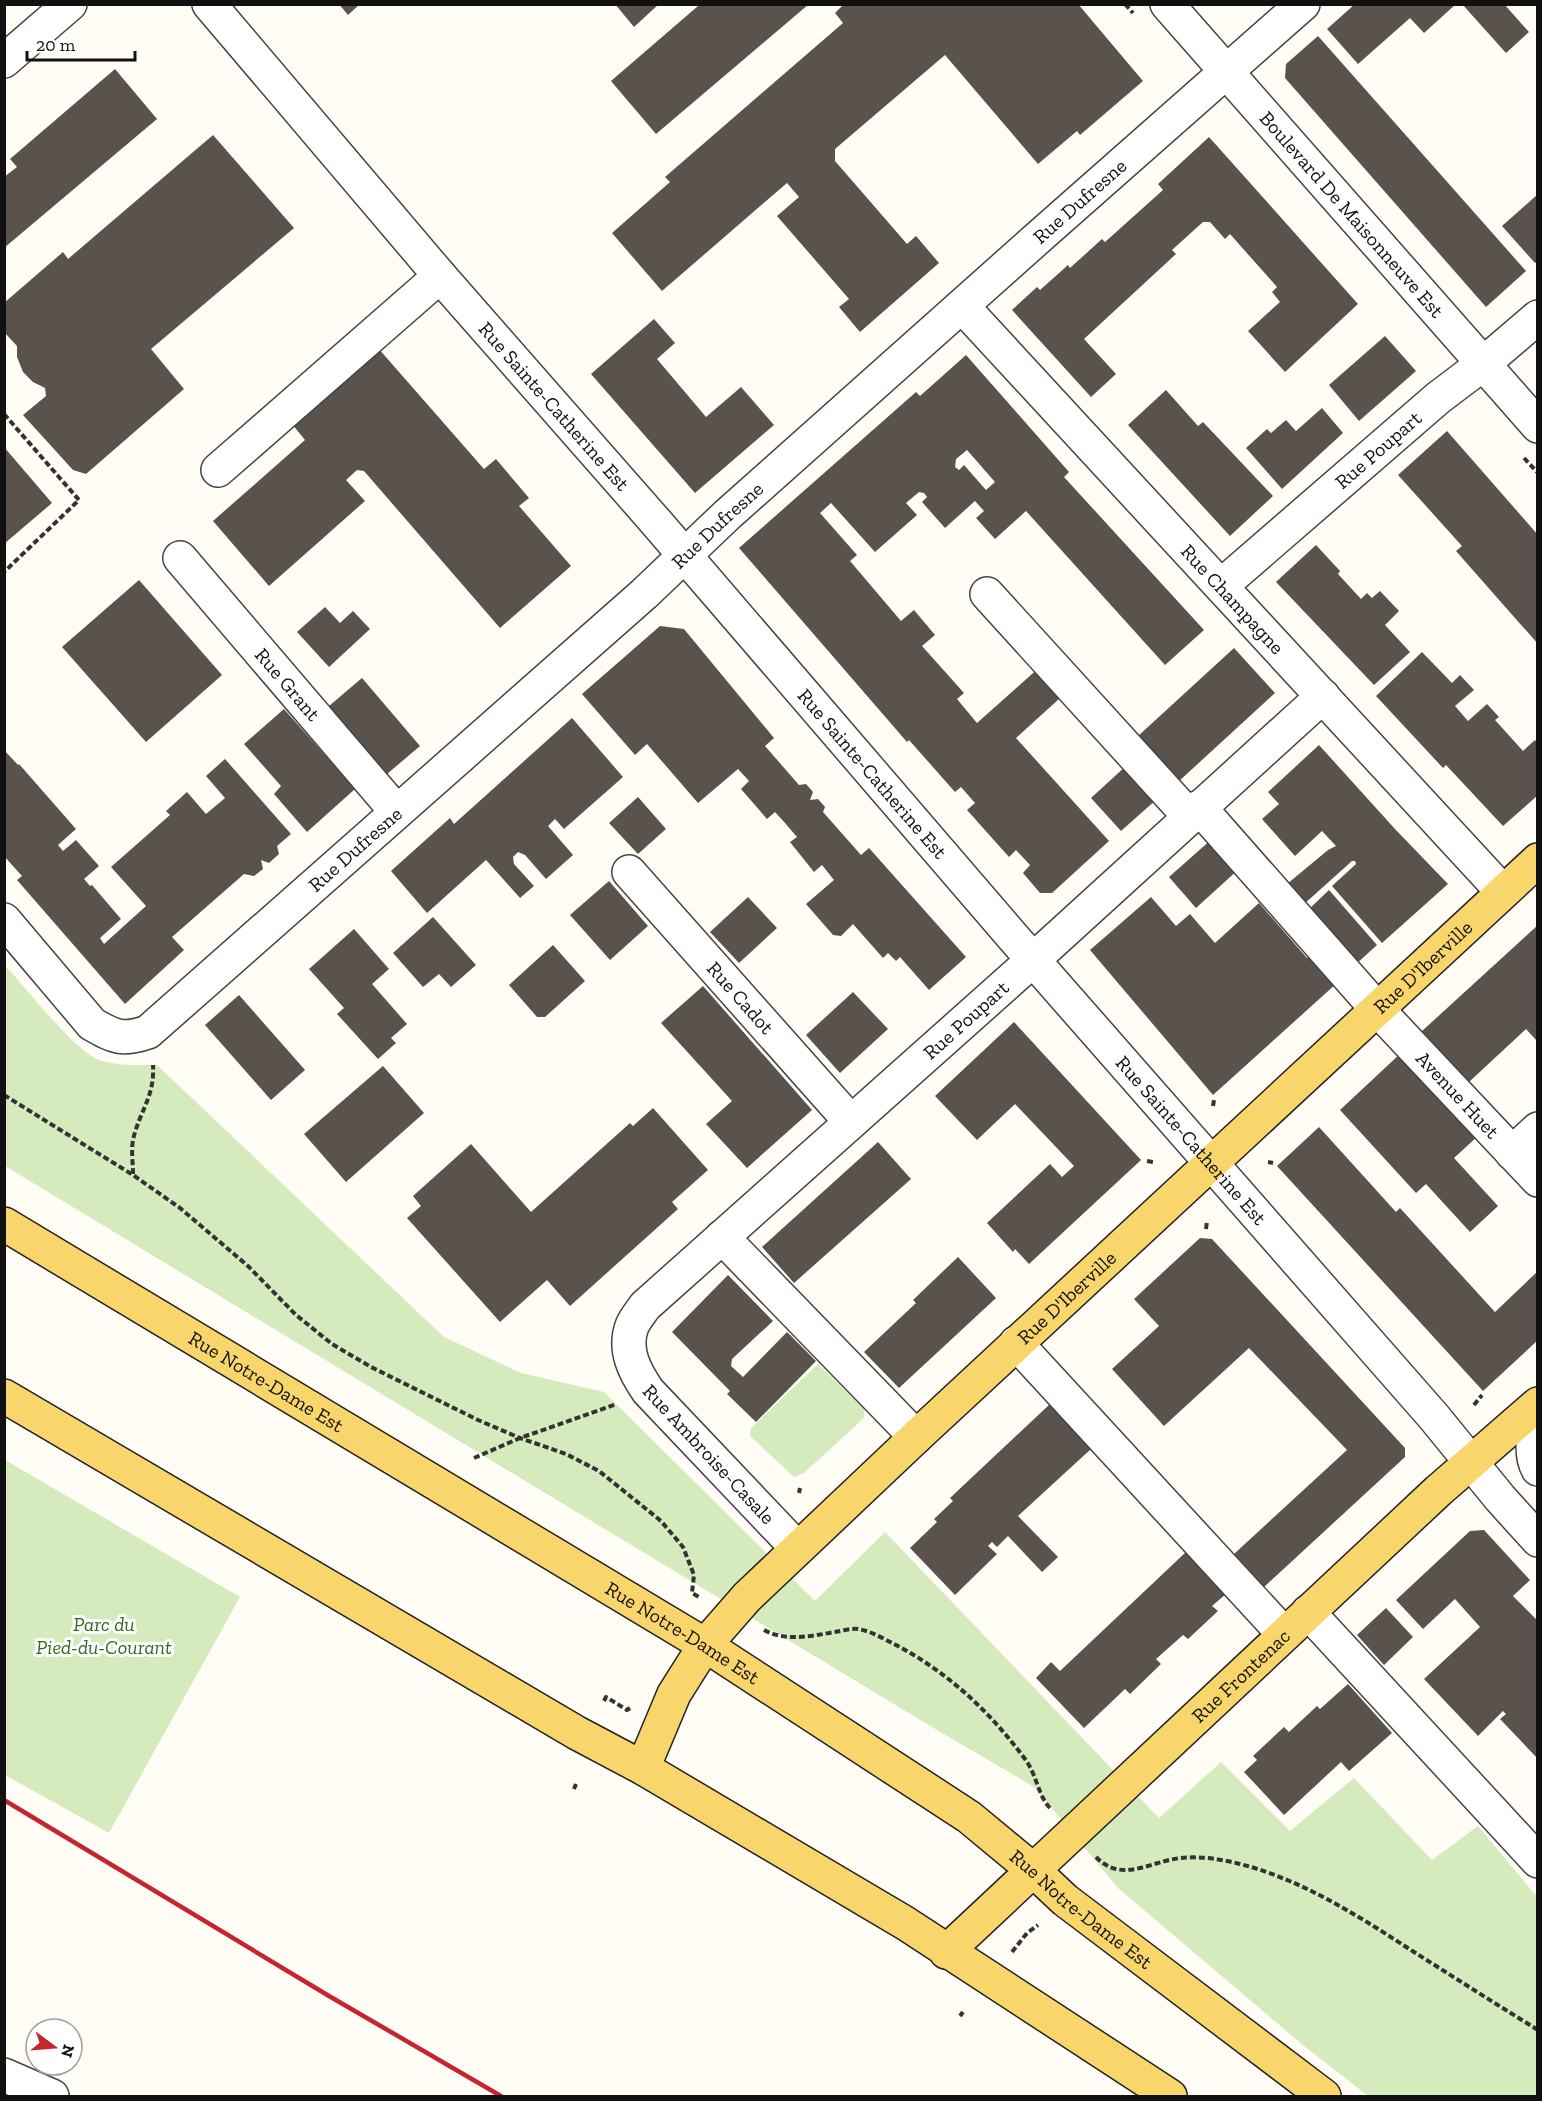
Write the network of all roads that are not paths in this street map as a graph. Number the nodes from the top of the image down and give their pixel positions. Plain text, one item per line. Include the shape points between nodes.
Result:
1 (70, 4) edge
2 (209, 4) edge
3 (1167, 4) edge
4 (1303, 4) edge
5 (4, 61) edge
6 (1226, 72) junction
7 (440, 276) junction
8 (962, 306) junction
9 (1538, 317) edge
10 (1483, 364) junction
11 (1538, 426) edge
12 (218, 470) dead end
13 (684, 555) junction
14 (180, 558) dead end
15 (1221, 586) junction
16 (987, 594) dead end
17 (1323, 696) junction
18 (396, 811) junction
19 (1194, 811) junction
20 (1538, 860) edge
21 (629, 872) dead end
22 (1503, 892) junction
23 (4, 920) edge
24 (1033, 960) junction
25 (1377, 1009) junction
26 (851, 1122) junction
27 (1538, 1129) edge
28 (1512, 1153) junction
29 (1212, 1163) junction
30 (1538, 1180) edge
31 (4, 1224) edge
32 (722, 1237) junction
33 (1016, 1343) junction
34 (629, 1354) joint
35 (4, 1396) edge
36 (1538, 1404) edge
37 (1538, 1419) edge
38 (915, 1437) junction
39 (1470, 1463) junction
40 (1538, 1469) edge
41 (1538, 1540) edge
42 (797, 1548) junction
43 (1308, 1612) junction
44 (1284, 1634) junction
45 (705, 1645) junction
46 (643, 1768) junction
47 (1538, 1861) edge
48 (1033, 1870) junction
49 (946, 1952) junction
50 (4, 2075) edge
51 (52, 2097) edge
52 (1170, 2097) edge
53 (1324, 2097) edge

1 - 5 street
2 - 7 street, Rue Sainte-Catherine Est
3 - 6 street, Boulevard De Maisonneuve Est
4 - 6 street, Rue Dufresne
6 - 8 street, Rue Dufresne
6 - 10 street, Boulevard De Maisonneuve Est
7 - 12 street
7 - 13 street, Rue Sainte-Catherine Est
8 - 13 street, Rue Dufresne
8 - 15 street, Rue Champagne
9 - 10 street, Rue Poupart
10 - 11 street, Boulevard De Maisonneuve Est
10 - 15 street, Rue Poupart via 1437,398
13 - 18 street, Rue Dufresne
13 - 24 street, Rue Sainte-Catherine Est
14 - 18 street, Rue Grant
15 - 17 street, Rue Champagne
16 - 19 street, Avenue Huet
17 - 19 street, Rue Poupart
17 - 22 street, Rue Champagne
18 - 23 street, Rue Dufresne via 148,1032 129,1038 109,1034 92,1024
19 - 24 street, Rue Poupart
19 - 25 street, Avenue Huet
20 - 22 main road, Rue D'Iberville
21 - 26 street, Rue Cadot
22 - 25 main road, Rue D'Iberville
24 - 26 street, Rue Poupart
24 - 29 street, Rue Sainte-Catherine Est
25 - 28 street, Avenue Huet
25 - 29 main road, Rue D'Iberville
26 - 32 street, Rue Poupart
27 - 28 street
28 - 30 street, Avenue Huet
29 - 33 main road, Rue D'Iberville
29 - 39 street, Rue Sainte-Catherine Est
31 - 45 main road, Rue Notre-Dame Est
32 - 34 street, Rue Poupart via 645,1306 632,1327
32 - 38 street
33 - 38 main road, Rue D'Iberville
33 - 44 street
34 - 42 street, Rue Ambroise-Casale via 635,1373 648,1391
35 - 46 main road
36 - 39 main road, Rue Frontenac
37 - 40 street via 1533,1461
38 - 42 main road, Rue D'Iberville
39 - 41 street, Rue Sainte-Catherine Est
39 - 43 main road, Rue Frontenac
42 - 45 main road, Rue D'Iberville
43 - 44 main road, Rue Frontenac
43 - 47 street
44 - 48 main road, Rue Frontenac
45 - 46 main road, Rue D'Iberville via 674,1694
45 - 48 main road, Rue Notre-Dame Est via 969,1817
46 - 49 main road via 905,1923
48 - 49 main road, Rue Frontenac
48 - 53 main road, Rue Notre-Dame Est via 1082,1913
49 - 52 main road
50 - 51 street

